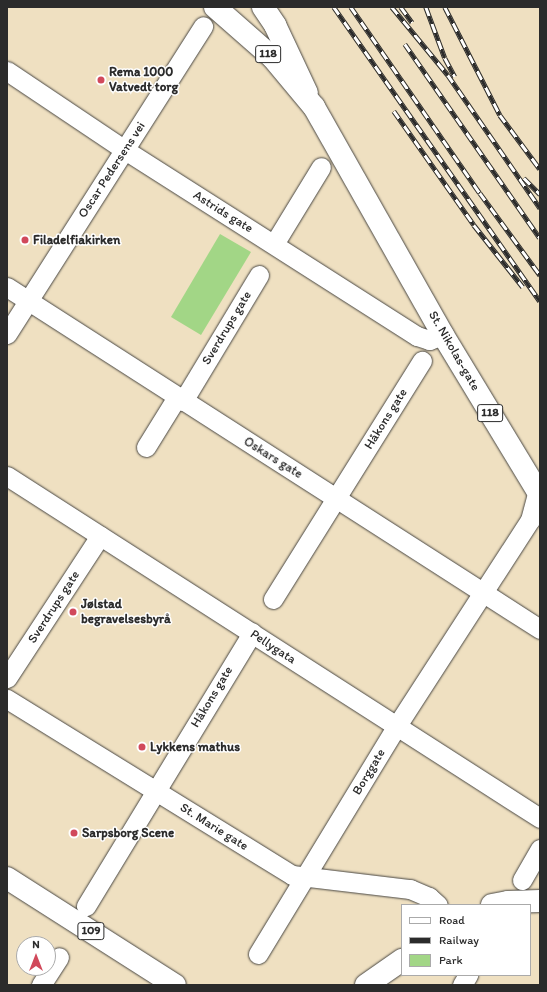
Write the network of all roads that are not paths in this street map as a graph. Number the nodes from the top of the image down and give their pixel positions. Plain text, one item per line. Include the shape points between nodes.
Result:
1 (215, 7) edge
2 (263, 7) edge
3 (204, 26) dead end
4 (7, 71) edge
5 (314, 107) junction
6 (125, 150) junction
7 (321, 167) dead end
8 (274, 244) junction
9 (259, 275) dead end
10 (7, 287) edge
11 (28, 300) junction
12 (7, 334) edge
13 (443, 335) junction
14 (422, 361) dead end
15 (180, 399) junction
16 (146, 447) dead end
17 (7, 476) edge
18 (539, 493) edge
19 (337, 498) junction
20 (100, 536) junction
21 (483, 592) junction
22 (273, 599) dead end
23 (540, 628) edge
24 (252, 633) junction
25 (7, 678) edge
26 (7, 699) edge
27 (396, 727) junction
28 (156, 790) junction
29 (540, 818) edge
30 (540, 849) edge
31 (7, 878) edge
32 (305, 879) junction
33 (522, 880) dead end
34 (540, 901) edge
35 (437, 904) edge
36 (497, 904) edge
37 (86, 906) dead end
38 (258, 954) dead end
39 (59, 957) dead end
40 (401, 961) edge
41 (467, 976) edge
42 (41, 985) edge
43 (175, 985) edge
44 (366, 985) edge
45 (462, 985) edge

1 - 5 main road, 118 via 273,58
2 - 5 main road via 275,25
3 - 6 street, Oscar Pedersens vei
4 - 6 street, Astrids gate
5 - 13 main road, St. Nikolas-gate / 118
6 - 8 street, Astrids gate
6 - 11 street, Oscar Pedersens vei
7 - 8 street
8 - 13 street, Astrids gate via 417,336 429,340
9 - 15 street, Sverdrups gate
10 - 11 street, Oskars gate
11 - 12 street, Oscar Pedersens vei
11 - 15 street, Oskars gate
13 - 18 main road, St. Nikolas-gate / 118
14 - 19 street, Håkons gate
15 - 16 street, Sverdrups gate
15 - 19 street, Oskars gate
17 - 20 street, Pellygata
18 - 21 street, Borggate via 530,520
19 - 21 street, Oskars gate
19 - 22 street, Håkons gate
20 - 24 street, Pellygata
20 - 25 street, Sverdrups gate
21 - 23 street, Oskars gate
21 - 27 street, Borggate
24 - 27 street, Pellygata
24 - 28 street, Håkons gate
26 - 28 street, St. Marie gate
27 - 29 street, Pellygata
27 - 32 street, Borggate
28 - 32 street, St. Marie gate via 292,876
28 - 37 street, Håkons gate via 122,851
30 - 33 street
31 - 43 main road, 109
32 - 35 street, St. Marie gate via 410,889
32 - 38 street, Borggate
34 - 36 main road
39 - 42 street
40 - 44 main road
41 - 45 street

